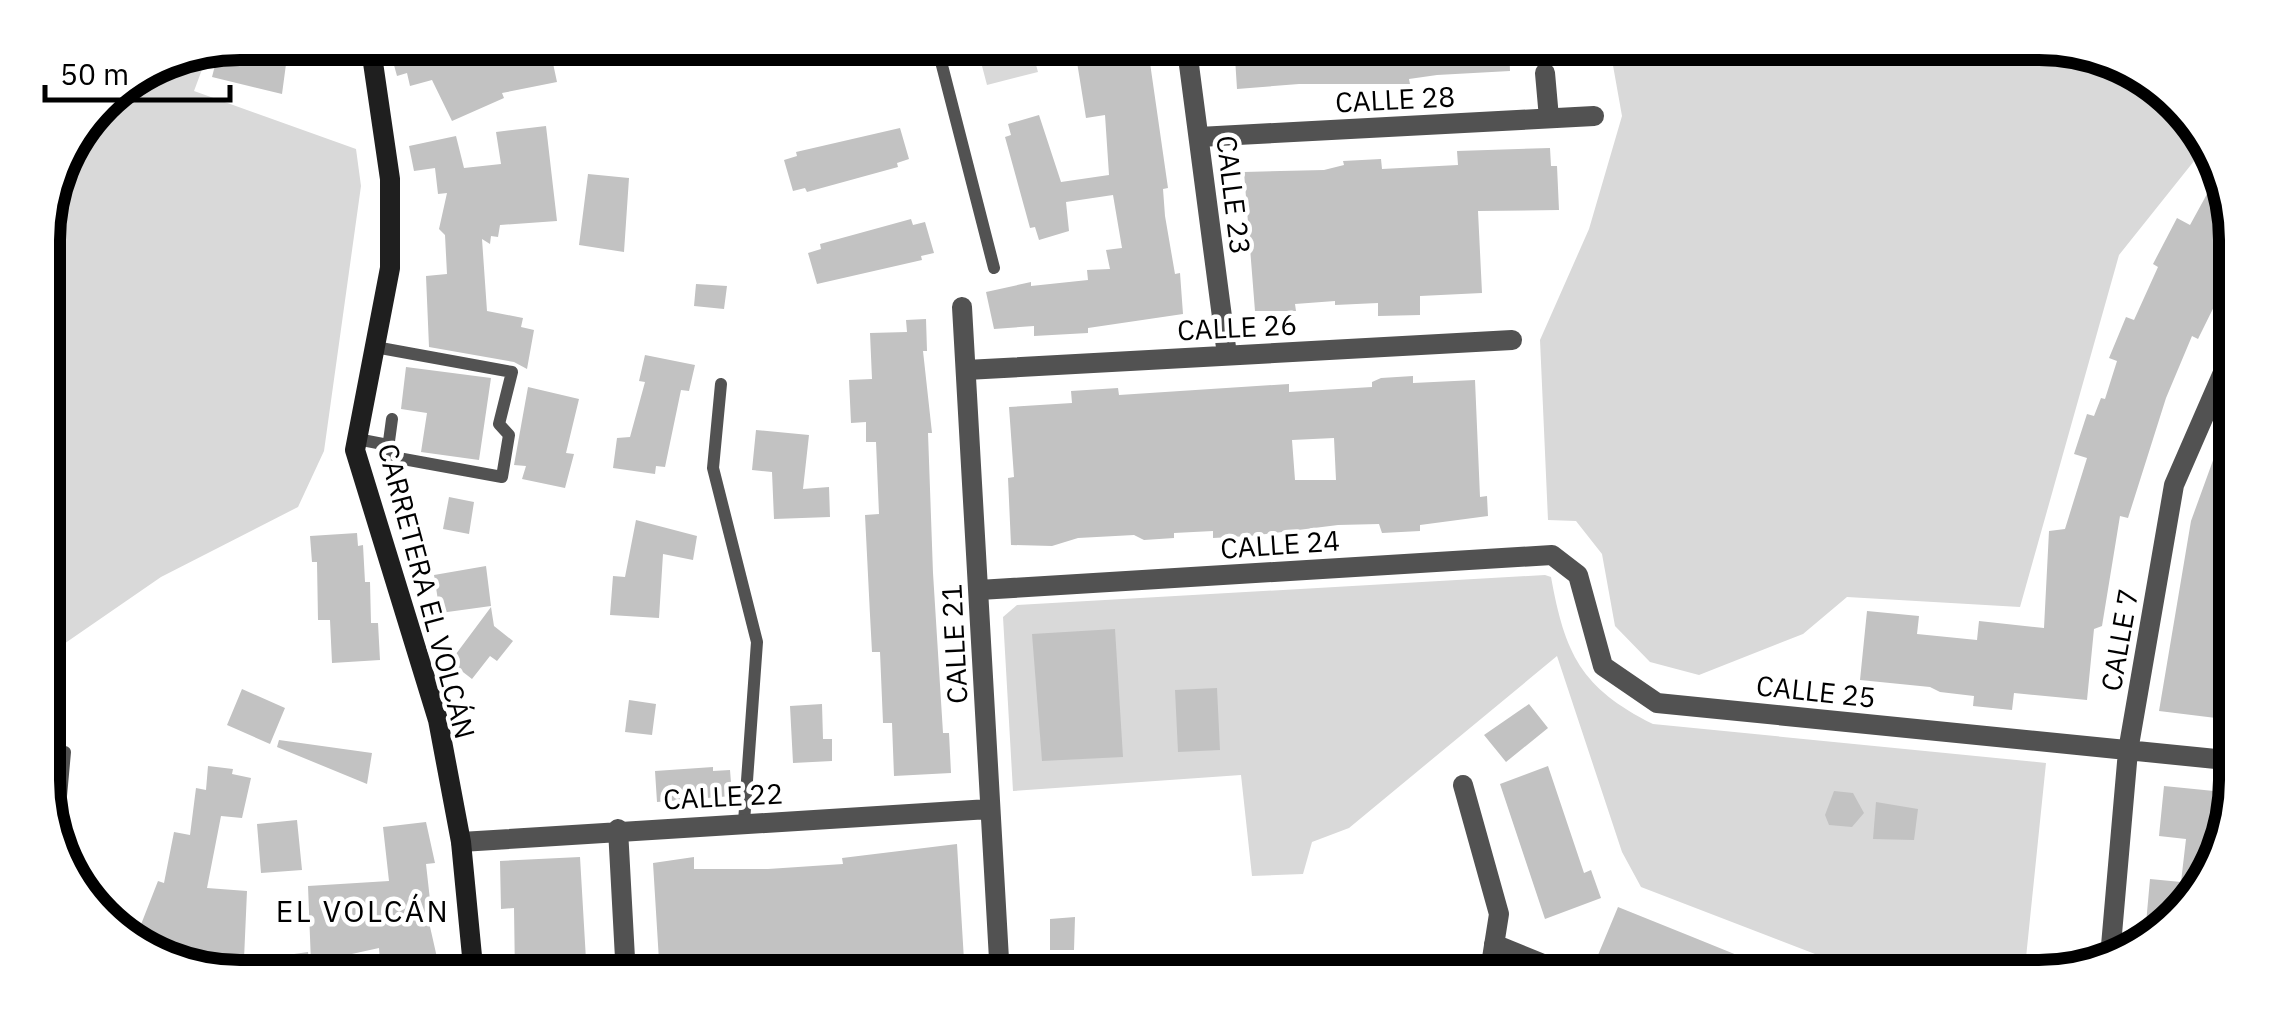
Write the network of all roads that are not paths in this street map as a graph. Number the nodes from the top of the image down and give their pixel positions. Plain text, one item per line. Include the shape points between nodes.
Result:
1 (373, 60) edge
2 (941, 60) edge
3 (1188, 60) edge
4 (1545, 73) dead end
5 (1594, 116) dead end
6 (1549, 118) junction
7 (1199, 137) junction
8 (994, 268) dead end
9 (962, 307) dead end
10 (1512, 340) dead end
11 (375, 347) junction
12 (1228, 355) junction
13 (966, 370) junction
14 (2219, 382) edge
15 (721, 384) dead end
16 (392, 419) dead end
17 (357, 439) junction
18 (388, 445) junction
19 (1578, 575) joint
20 (979, 590) junction
21 (2128, 751) junction
22 (65, 752) dead end
23 (2219, 759) edge
24 (1463, 786) dead end
25 (61, 794) edge
26 (989, 808) junction
27 (744, 822) junction
28 (618, 829) junction
29 (461, 842) junction
30 (1494, 944) junction
31 (2111, 944) edge
32 (472, 960) edge
33 (625, 960) edge
34 (999, 960) edge
35 (1492, 960) edge
36 (1533, 960) edge

1 - 11 street, CARRETERA EL VOLCÁN via 390,179 390,268
2 - 8 lane
3 - 7 street, CALLE 23
4 - 6 street
5 - 6 street, CALLE 28
6 - 7 street, CALLE 28
7 - 12 street, CALLE 23
9 - 13 street, CALLE 21
10 - 12 street, CALLE 26
11 - 17 street, CARRETERA EL VOLCÁN
11 - 18 lane via 512,372 498,424 509,435 502,478 387,456
12 - 13 street, CALLE 26
13 - 20 street, CALLE 21
14 - 21 street, CALLE 7 via 2174,485
15 - 27 lane via 714,468 757,642
16 - 18 lane
17 - 18 lane
17 - 29 street, CARRETERA EL VOLCÁN via 373,514 438,720
19 - 20 street, CALLE 24 via 1552,555
19 - 21 street, CALLE 25 via 1603,666 1656,702
20 - 26 street, CALLE 21
21 - 23 street, CALLE 25
21 - 31 street, CALLE 7
22 - 25 lane
24 - 30 street via 1497,902
26 - 27 street, CALLE 22
26 - 34 street, CALLE 21
27 - 28 street, CALLE 22
28 - 29 street, CALLE 22
28 - 33 street
29 - 32 street, CARRETERA EL VOLCÁN
30 - 35 street
30 - 36 street

